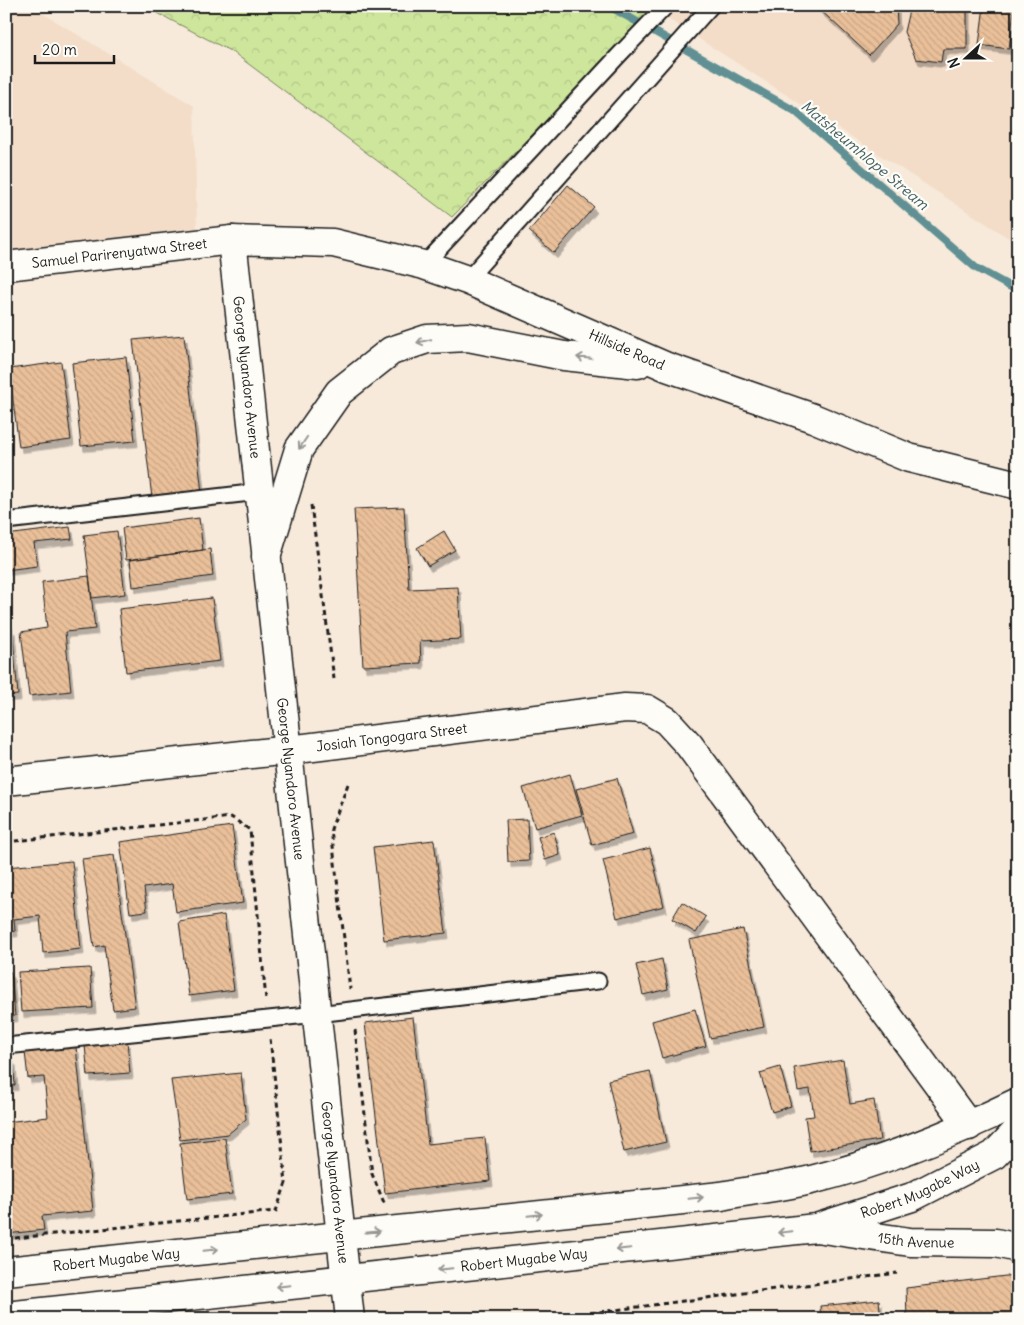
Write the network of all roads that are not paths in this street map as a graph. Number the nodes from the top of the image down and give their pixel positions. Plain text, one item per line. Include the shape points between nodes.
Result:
1 (666, 6) edge
2 (711, 7) edge
3 (232, 240) junction
4 (424, 265) junction
5 (6, 266) edge
6 (468, 280) junction
7 (667, 367) junction
8 (1018, 485) edge
9 (259, 492) junction
10 (6, 522) edge
11 (266, 557) junction
12 (288, 750) junction
13 (6, 780) edge
14 (598, 980) dead end
15 (317, 1014) junction
16 (6, 1046) edge
17 (1018, 1102) edge
18 (969, 1126) junction
19 (1018, 1130) edge
20 (816, 1228) junction
21 (341, 1236) junction
22 (1018, 1248) edge
23 (6, 1271) edge
24 (346, 1280) junction
25 (6, 1316) edge
26 (350, 1319) edge

1 - 4 lane
2 - 6 lane
3 - 4 street, Hillside Road via 333,243
3 - 5 street, Samuel Parirenyatwa Street
3 - 9 street, George Nyandoro Avenue
4 - 6 street, Hillside Road
6 - 7 street, Hillside Road
7 - 8 street, Hillside Road via 813,418 909,458
7 -> 11 street via 564,356 468,337 427,339 390,351 339,392 299,449
9 - 10 lane
9 - 11 street, George Nyandoro Avenue
11 - 12 street, George Nyandoro Avenue
12 - 13 street, Josiah Tongogara Street
12 - 15 street, George Nyandoro Avenue
12 - 18 street, Josiah Tongogara Street via 625,708 647,709 668,721 689,745
14 - 15 lane
15 - 16 lane
15 - 21 street, George Nyandoro Avenue
17 - 18 street, Robert Mugabe Way
21 -> 18 street, Robert Mugabe Way via 721,1196 811,1180 896,1154
19 - 20 street, Robert Mugabe Way via 994,1155 912,1197
20 - 22 street, 15th Avenue via 910,1242 996,1243
20 -> 24 street, Robert Mugabe Way
23 -> 21 street, Robert Mugabe Way
21 - 24 street, George Nyandoro Avenue
24 -> 25 street, Robert Mugabe Way
24 - 26 street, George Nyandoro Avenue

